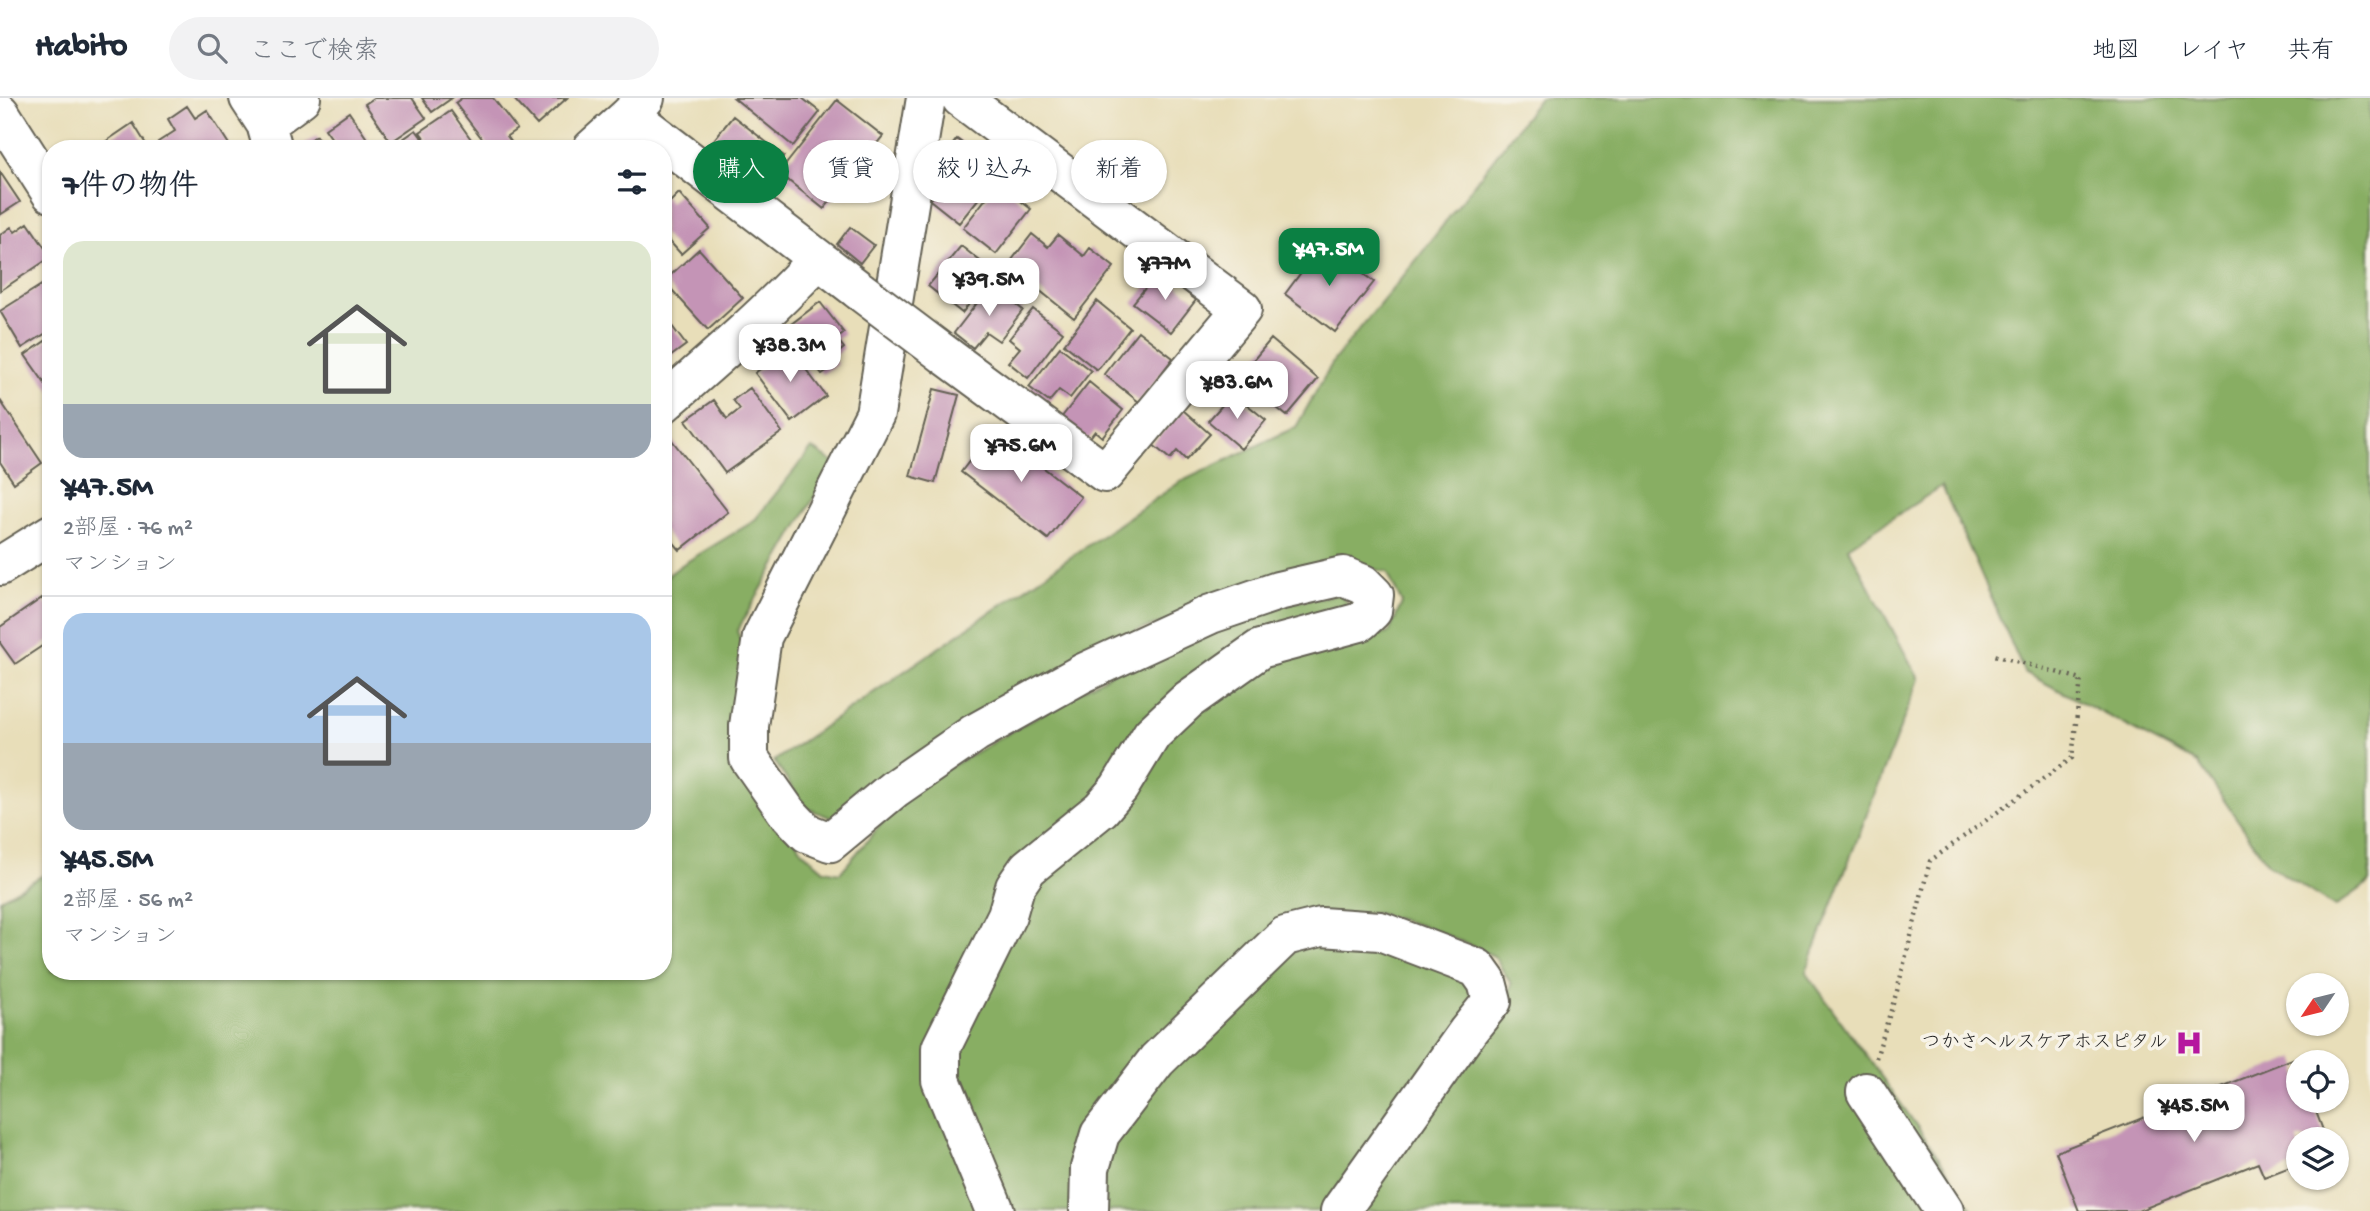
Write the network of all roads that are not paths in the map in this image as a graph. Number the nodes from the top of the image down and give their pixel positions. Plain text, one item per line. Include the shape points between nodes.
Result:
1 (301, 98) edge
2 (926, 98) edge
3 (961, 98) edge
4 (638, 107) edge
5 (0, 113) edge
6 (263, 124) edge
7 (602, 140) edge
8 (42, 179) edge
9 (818, 259) junction
10 (672, 396) edge
11 (42, 540) edge
12 (0, 566) edge
13 (1866, 1092) road end
14 (995, 1211) edge
15 (1089, 1211) edge
16 (1340, 1211) edge
17 (1944, 1211) edge

1 - 6 street
2 - 14 street via 875,414 762,637 749,758 786,811 807,833 830,842 894,789 975,733 1083,673 1211,614 1278,591 1343,576 1363,584 1374,595 1372,611 1360,622 1260,649 1188,700 1152,734 1101,809 1028,869 1015,887 1007,915 941,1048 941,1080
3 - 9 street, bridge via 1242,309 1105,473
4 - 7 street
4 - 9 street
5 - 8 street
9 - 10 street
11 - 12 street
13 - 17 street
15 - 16 street via 1090,1168 1100,1134 1157,1059 1285,936 1321,927 1380,931 1477,968 1492,1001

